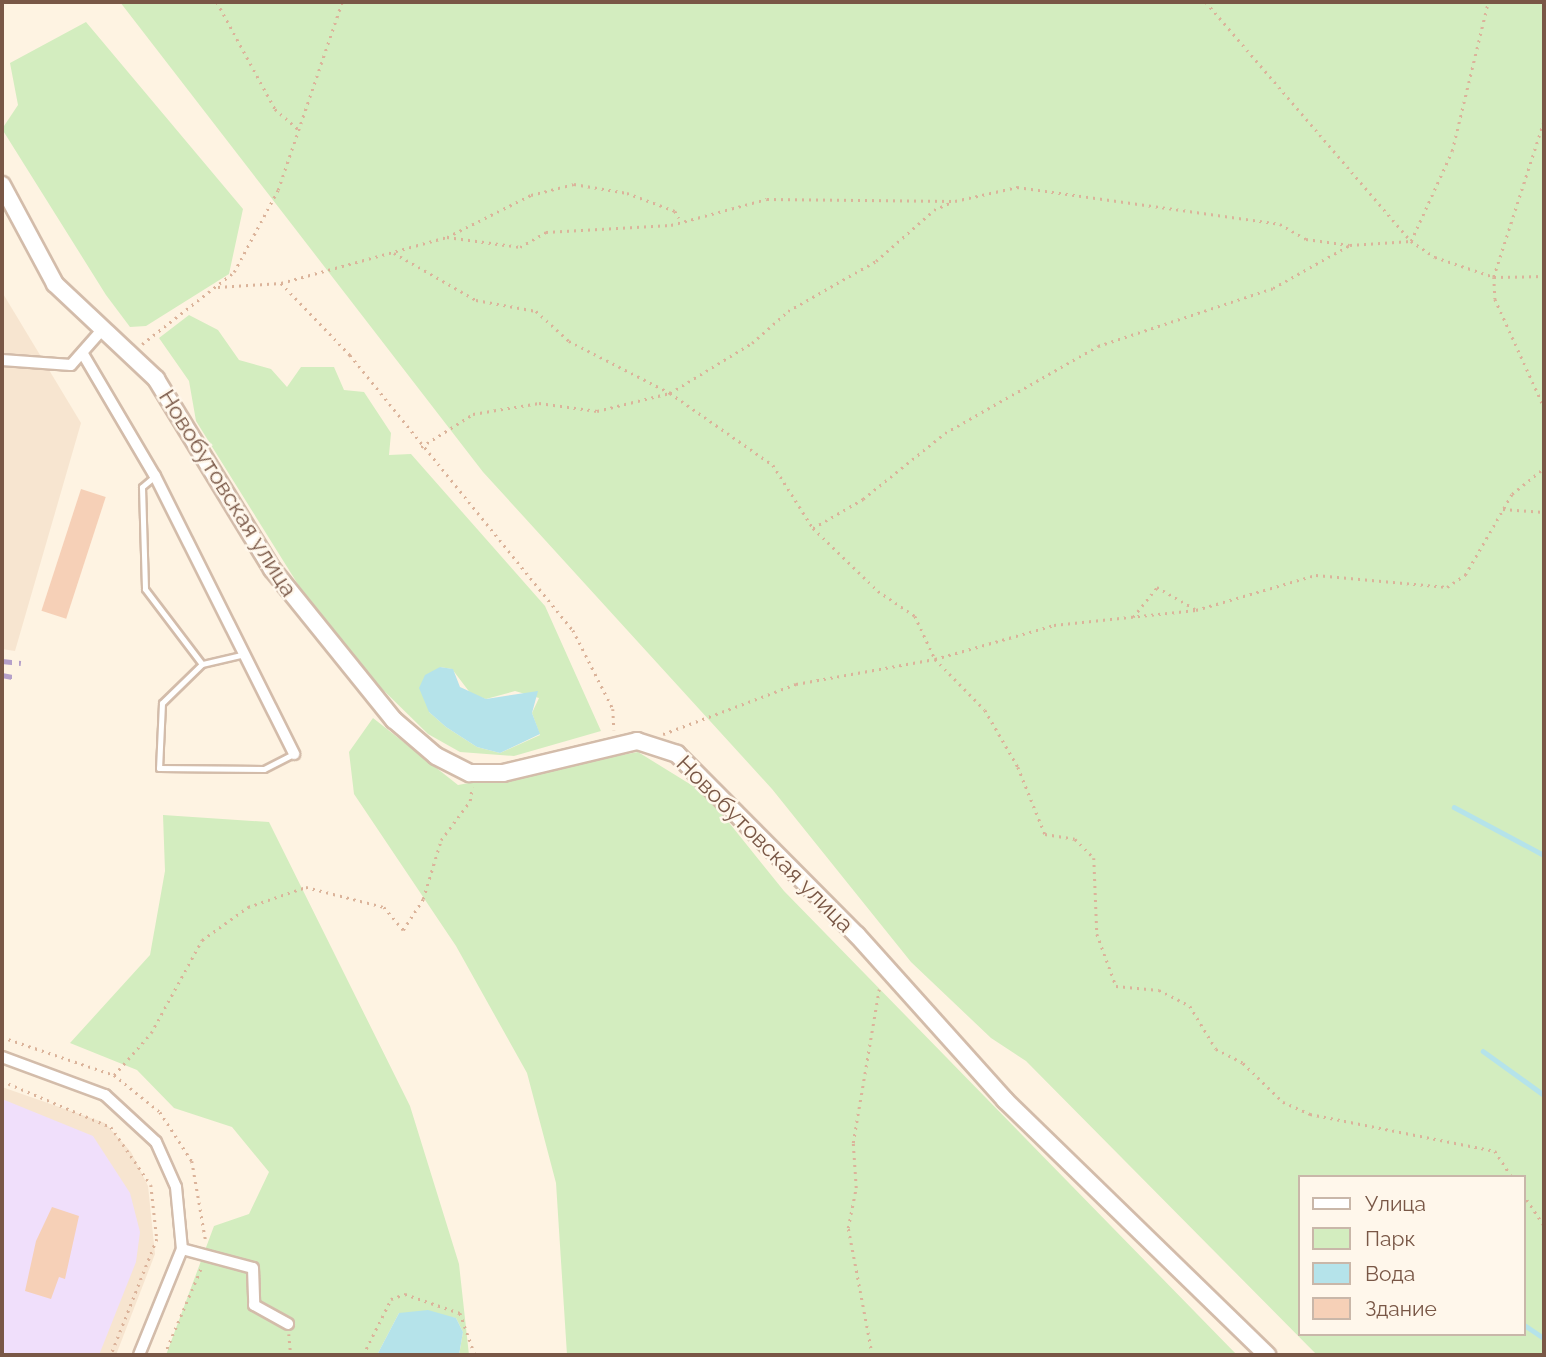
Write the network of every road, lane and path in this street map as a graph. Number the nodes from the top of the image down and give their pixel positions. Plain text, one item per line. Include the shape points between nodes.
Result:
1 (217, 2) edge
2 (342, 2) edge
3 (1206, 2) edge
4 (1488, 2) edge
5 (1544, 122) edge
6 (300, 131) junction
7 (2, 185) edge
8 (955, 201) junction
9 (679, 218) junction
10 (447, 237) junction
11 (1411, 241) junction
12 (1350, 245) junction
13 (394, 253) junction
14 (1544, 276) edge
15 (1494, 278) junction
16 (281, 283) junction
17 (218, 287) junction
18 (101, 331) junction
19 (83, 354) junction
20 (129, 355) junction
21 (2, 360) edge
22 (670, 393) junction
23 (1544, 407) edge
24 (421, 447) junction
25 (1544, 468) edge
26 (155, 476) junction
27 (1503, 509) junction
28 (1544, 512) edge
29 (813, 528) junction
30 (1196, 610) junction
31 (1133, 617) junction
32 (240, 654) junction
33 (935, 659) junction
34 (202, 664) junction
35 (638, 741) junction
36 (614, 744) junction
37 (294, 754) joint
38 (474, 773) junction
39 (879, 989) dead end
40 (2, 1037) edge
41 (2, 1057) edge
42 (114, 1074) junction
43 (2, 1081) edge
44 (1511, 1175) edge
45 (1525, 1197) edge
46 (1544, 1225) edge
47 (182, 1249) junction
48 (207, 1254) junction
49 (288, 1324) joint
50 (111, 1355) edge
51 (139, 1355) edge
52 (164, 1355) edge
53 (291, 1355) edge
54 (363, 1355) edge
55 (475, 1355) edge
56 (872, 1355) edge
57 (1267, 1355) edge

1 - 6 path via 275,109
2 - 6 path
3 - 11 path
4 - 11 path via 1452,151
5 - 15 path
6 - 17 path via 247,251
7 - 18 street, Новобутовская улица via 55,284
8 - 9 path via 767,199
8 - 12 path via 1017,187 1280,224 1306,239
8 - 22 path via 934,210 876,261 788,311 752,342
9 - 10 path via 661,226 546,232 520,247
9 - 10 path via 627,193 575,184 531,195
10 - 13 path
11 - 12 path
11 - 15 path via 1435,257
12 - 29 path via 1273,288 1098,346 945,433 863,499
13 - 16 path
13 - 22 path via 477,300 536,311 569,341
14 - 15 path
15 - 23 path via 1495,299
16 - 17 path
16 - 24 path via 350,355
17 - 20 path
18 - 19 street
18 - 20 street, Новобутовская улица
19 - 21 street via 71,365
19 - 26 street
20 - 38 street, Новобутовская улица via 156,379 272,569 349,670 436,755
22 - 24 path via 597,411 539,403 473,414
22 - 29 path via 773,465
24 - 36 path via 573,630 613,709
25 - 27 path
26 - 32 street
26 - 34 lane via 142,487 145,589
27 - 28 path
27 - 30 path via 1465,575 1447,587 1316,575
29 - 33 path via 915,616
30 - 31 path
30 - 31 path via 1157,587
31 - 33 path via 1054,625
32 - 34 lane
32 - 37 street
33 - 35 path via 796,684
33 - 44 path via 985,710 1018,767 1045,834 1075,839 1094,858 1097,934 1116,986 1159,990 1190,1006 1216,1049 1243,1063 1283,1102 1310,1114 1495,1151
34 - 37 lane via 162,703 159,768 264,769
35 - 36 street, Новобутовская улица
35 - 57 street, Новобутовская улица via 677,754 702,775 1005,1100
36 - 38 street, Новобутовская улица via 503,773
38 - 42 path via 470,802 441,840 423,899 403,930 384,907 306,887 248,907 202,940 151,1033
39 - 56 path via 853,1143 856,1199 848,1228
40 - 42 path
41 - 47 street via 105,1095 156,1142 176,1187
42 - 48 path via 160,1112 192,1161
43 - 50 path via 111,1127 151,1185 157,1239
45 - 46 path
47 - 48 street
47 - 51 street
48 - 49 street via 253,1268 254,1306
48 - 52 path
49 - 53 path
54 - 55 path via 391,1299 405,1294 448,1303 460,1313

